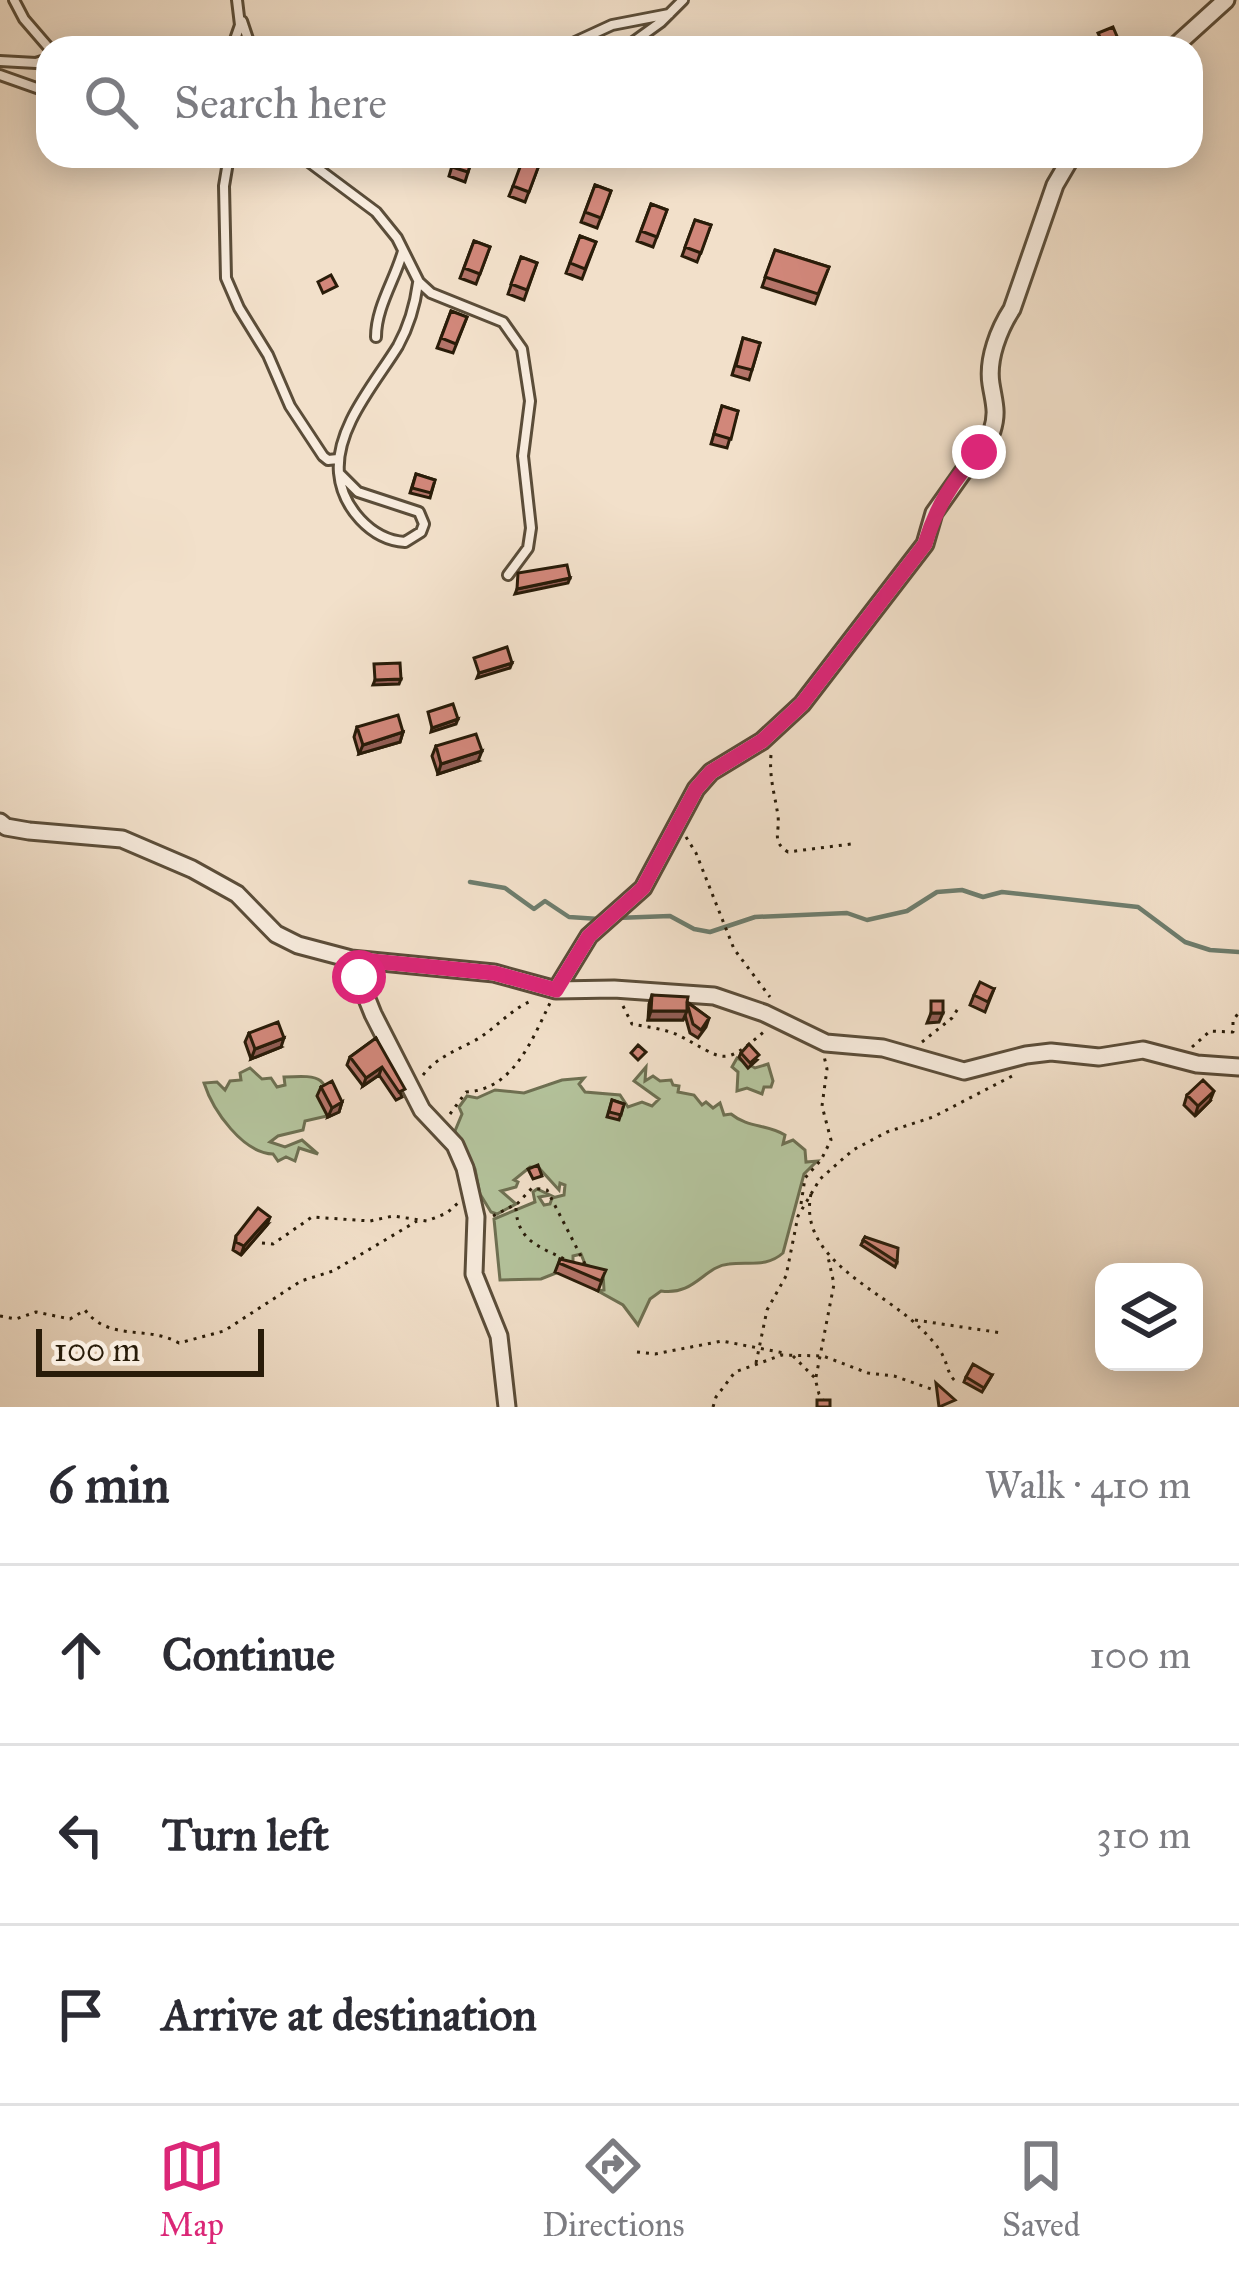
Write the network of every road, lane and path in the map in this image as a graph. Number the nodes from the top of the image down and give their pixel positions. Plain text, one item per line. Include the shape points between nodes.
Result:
1 (14, 0) edge
2 (237, 0) edge
3 (683, 0) edge
4 (1226, 0) edge
5 (240, 14) junction
6 (670, 14) junction
7 (39, 36) edge
8 (237, 36) edge
9 (245, 36) edge
10 (588, 36) edge
11 (641, 36) edge
12 (1186, 36) edge
13 (0, 61) edge
14 (36, 63) edge
15 (0, 75) edge
16 (36, 88) edge
17 (227, 168) edge
18 (318, 168) edge
19 (1065, 168) edge
20 (403, 249) junction
21 (419, 282) junction
22 (376, 337) dead end
23 (338, 459) junction
24 (339, 473) junction
25 (508, 575) dead end
26 (775, 729) junction
27 (683, 815) junction
28 (0, 822) edge
29 (851, 844) dead end
30 (351, 959) junction
31 (614, 989) junction
32 (556, 990) junction
33 (959, 1006) dead end
34 (1239, 1012) edge
35 (782, 1015) junction
36 (810, 1035) junction
37 (1168, 1055) junction
38 (913, 1058) junction
39 (1239, 1067) edge
40 (1025, 1068) dead end
41 (414, 1094) junction
42 (455, 1145) junction
43 (470, 1187) junction
44 (812, 1189) junction
45 (516, 1204) junction
46 (450, 1210) junction
47 (800, 1211) junction
48 (476, 1217) junction
49 (417, 1221) junction
50 (262, 1243) dead end
51 (826, 1252) junction
52 (0, 1316) edge
53 (910, 1319) junction
54 (1001, 1333) dead end
55 (763, 1346) junction
56 (637, 1352) dead end
57 (790, 1354) junction
58 (819, 1356) junction
59 (757, 1363) junction
60 (815, 1378) junction
61 (955, 1382) dead end
62 (946, 1394) edge
63 (507, 1407) edge
64 (713, 1407) edge
65 (828, 1407) edge

1 - 7 lane
2 - 5 lane
3 - 6 lane
4 - 12 street
5 - 8 lane
5 - 9 lane
6 - 10 lane
6 - 11 lane
13 - 14 lane
15 - 16 lane
17 - 23 lane via 231,291 290,406 323,456
18 - 20 lane via 376,212
19 - 26 street via 1001,326 992,431 934,513 925,544
20 - 21 lane
20 - 22 lane
21 - 23 lane via 409,322
21 - 25 lane via 503,322 523,349 531,528 528,548
23 - 24 lane
24 - 24 lane via 350,506 382,538 405,542 421,532 419,512 358,492
26 - 27 street via 711,772
26 - 29 path via 770,783 781,849
27 - 32 street via 643,888 589,936
27 - 35 path via 734,949
28 - 30 street via 122,838 236,894 276,934
30 - 32 street via 494,973
30 - 41 street
31 - 32 street
31 - 35 street via 714,996
31 - 35 path via 632,1024 675,1034 715,1057 732,1054
32 - 41 path via 515,1007 430,1066
32 - 42 path via 514,1068 486,1089 466,1092 452,1110
33 - 38 path
34 - 37 path via 1233,1032 1210,1031
35 - 36 street
36 - 38 street
36 - 47 path via 825,1060 822,1106 831,1140 805,1178
37 - 38 street via 1052,1052 964,1071
37 - 39 street
40 - 44 path via 854,1150
41 - 42 street
42 - 43 street
43 - 46 path
43 - 48 street
44 - 47 path
44 - 51 path via 812,1228
45 - 45 path via 532,1188 551,1193 583,1267 524,1238
45 - 48 path
46 - 48 path
46 - 49 path
47 - 55 path
48 - 63 street via 474,1274 499,1336
49 - 50 path via 312,1217
49 - 52 path via 224,1330 179,1342 104,1327 85,1310 70,1318
51 - 53 path
51 - 58 path via 834,1284
53 - 54 path
53 - 61 path via 940,1350
55 - 56 path via 722,1341
55 - 57 path
55 - 59 path
57 - 58 path
57 - 59 path
57 - 60 path
58 - 60 path
58 - 62 path
59 - 64 path via 735,1372
60 - 65 path

